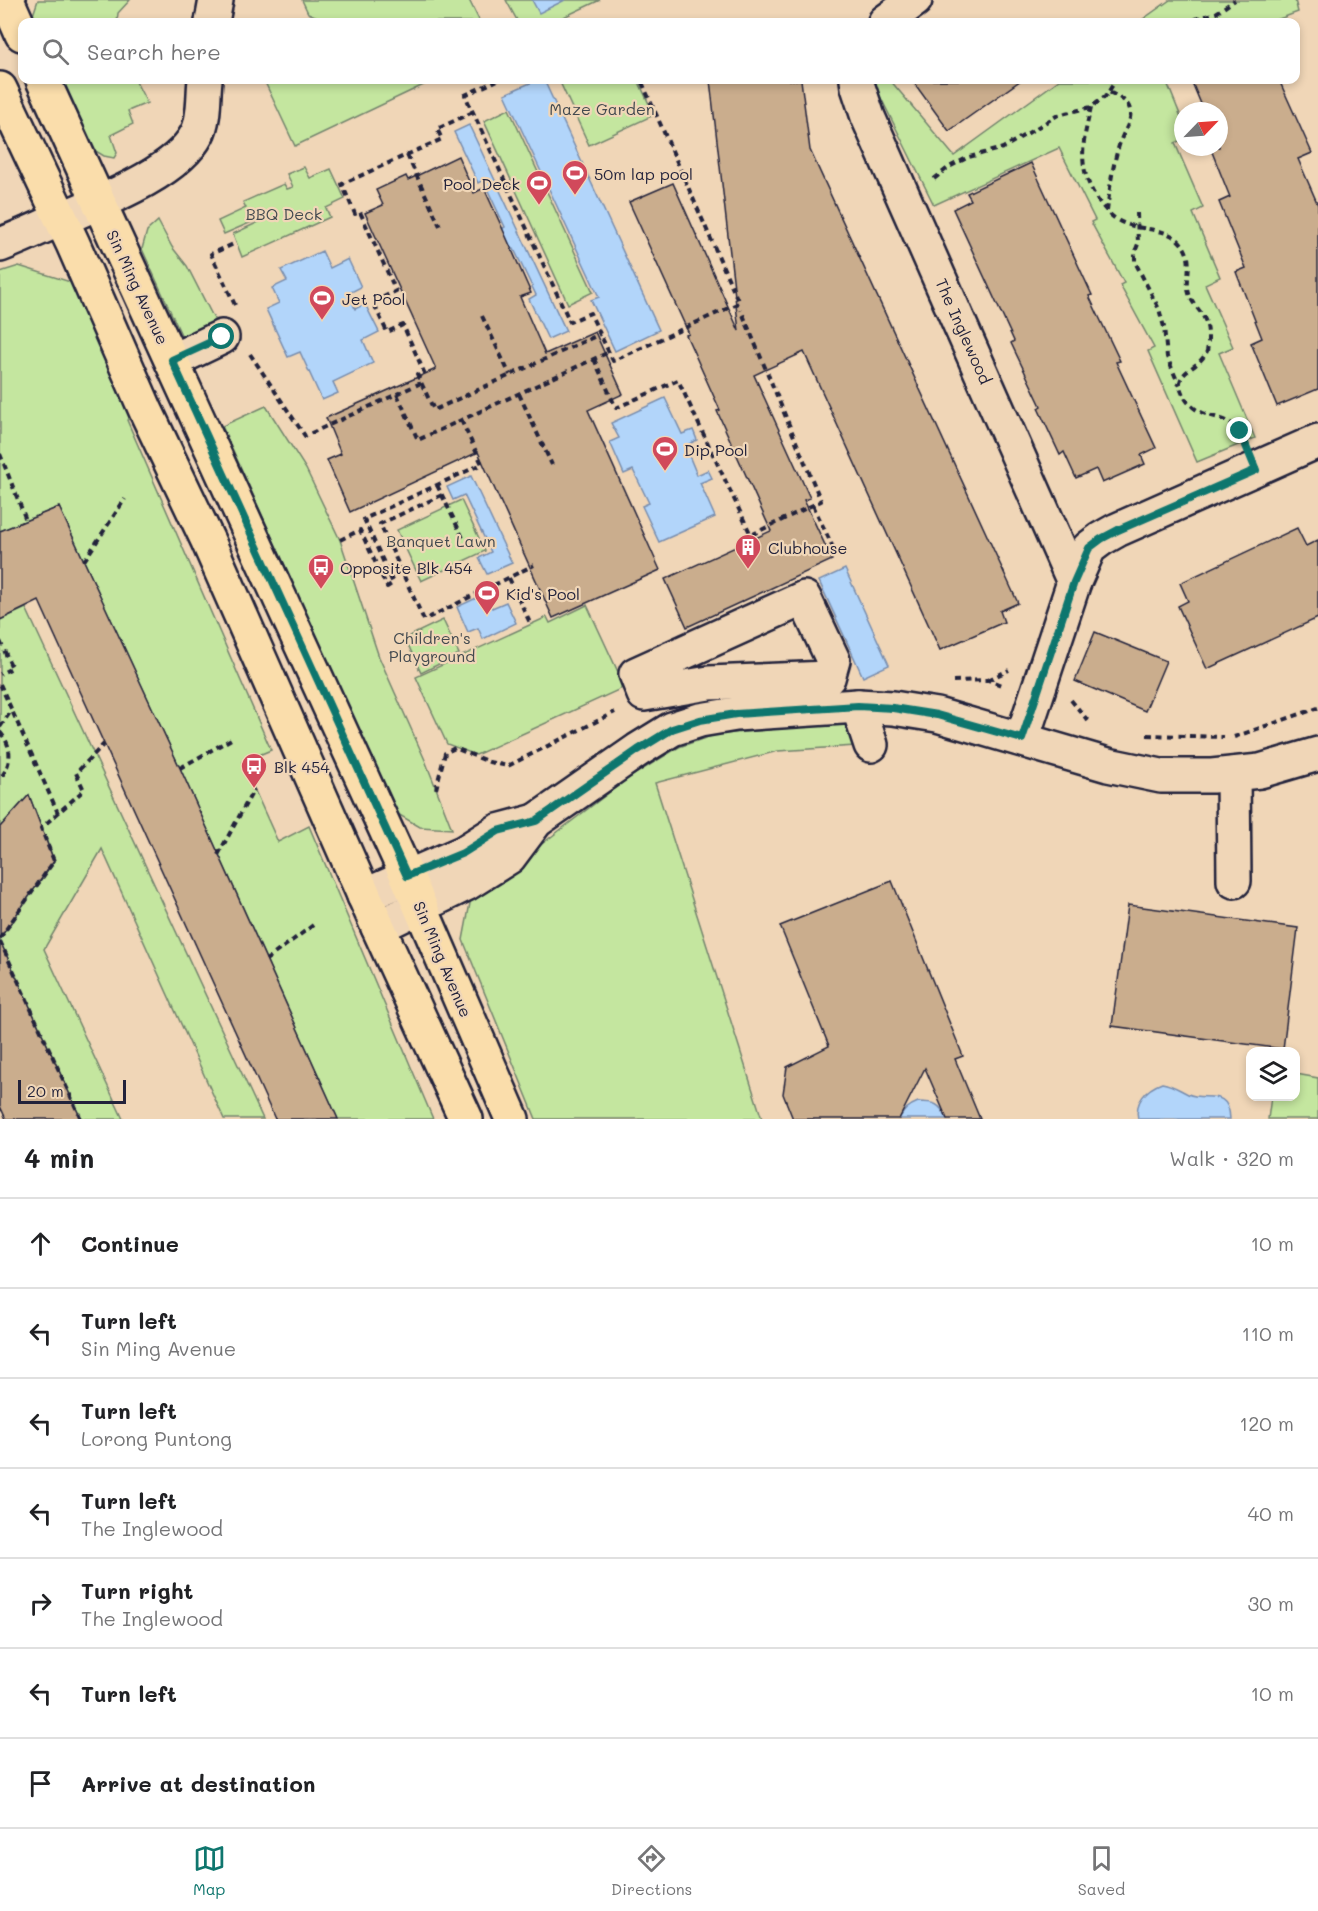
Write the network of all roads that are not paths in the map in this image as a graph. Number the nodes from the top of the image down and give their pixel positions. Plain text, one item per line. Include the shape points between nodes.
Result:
1 (216, 0) edge
2 (915, 0) edge
3 (213, 18) edge
4 (890, 18) edge
5 (45, 84) edge
6 (205, 84) edge
7 (858, 84) edge
8 (2, 94) edge
9 (99, 202) junction
10 (61, 219) junction
11 (0, 245) edge
12 (236, 334) road end
13 (172, 360) junction
14 (1318, 441) edge
15 (1074, 582) junction
16 (704, 684) junction
17 (858, 706) junction
18 (700, 720) junction
19 (1022, 739) junction
20 (871, 745) dead end
21 (1318, 754) edge
22 (1233, 774) junction
23 (536, 821) junction
24 (407, 876) junction
25 (1234, 881) dead end
26 (364, 896) junction
27 (421, 907) junction
28 (378, 927) junction
29 (466, 1119) edge
30 (512, 1119) edge

1 - 3 street
2 - 4 street
5 - 9 main road, Sin Ming Avenue
6 - 9 street via 199,130 194,140 173,162
7 - 15 street, The Inglewood via 868,117
8 - 10 main road
9 - 10 street
9 - 13 main road, Sin Ming Avenue
10 - 11 street
10 - 26 main road
12 - 13 street
13 - 24 main road, Sin Ming Avenue
14 - 15 street via 1101,539 1089,548
15 - 19 street
16 - 16 street via 828,678 833,660 804,598 653,655 636,674 644,694
16 - 18 street
17 - 18 street
17 - 19 street via 937,715
17 - 20 street
18 - 23 street via 672,729
19 - 22 street via 1108,765 1161,776
21 - 22 street via 1260,771
22 - 25 street
23 - 24 street via 498,831 463,853
23 - 27 street via 509,857
24 - 26 street
24 - 27 main road, Sin Ming Avenue
26 - 28 main road
27 - 28 street
27 - 30 main road, Sin Ming Avenue
28 - 29 main road

